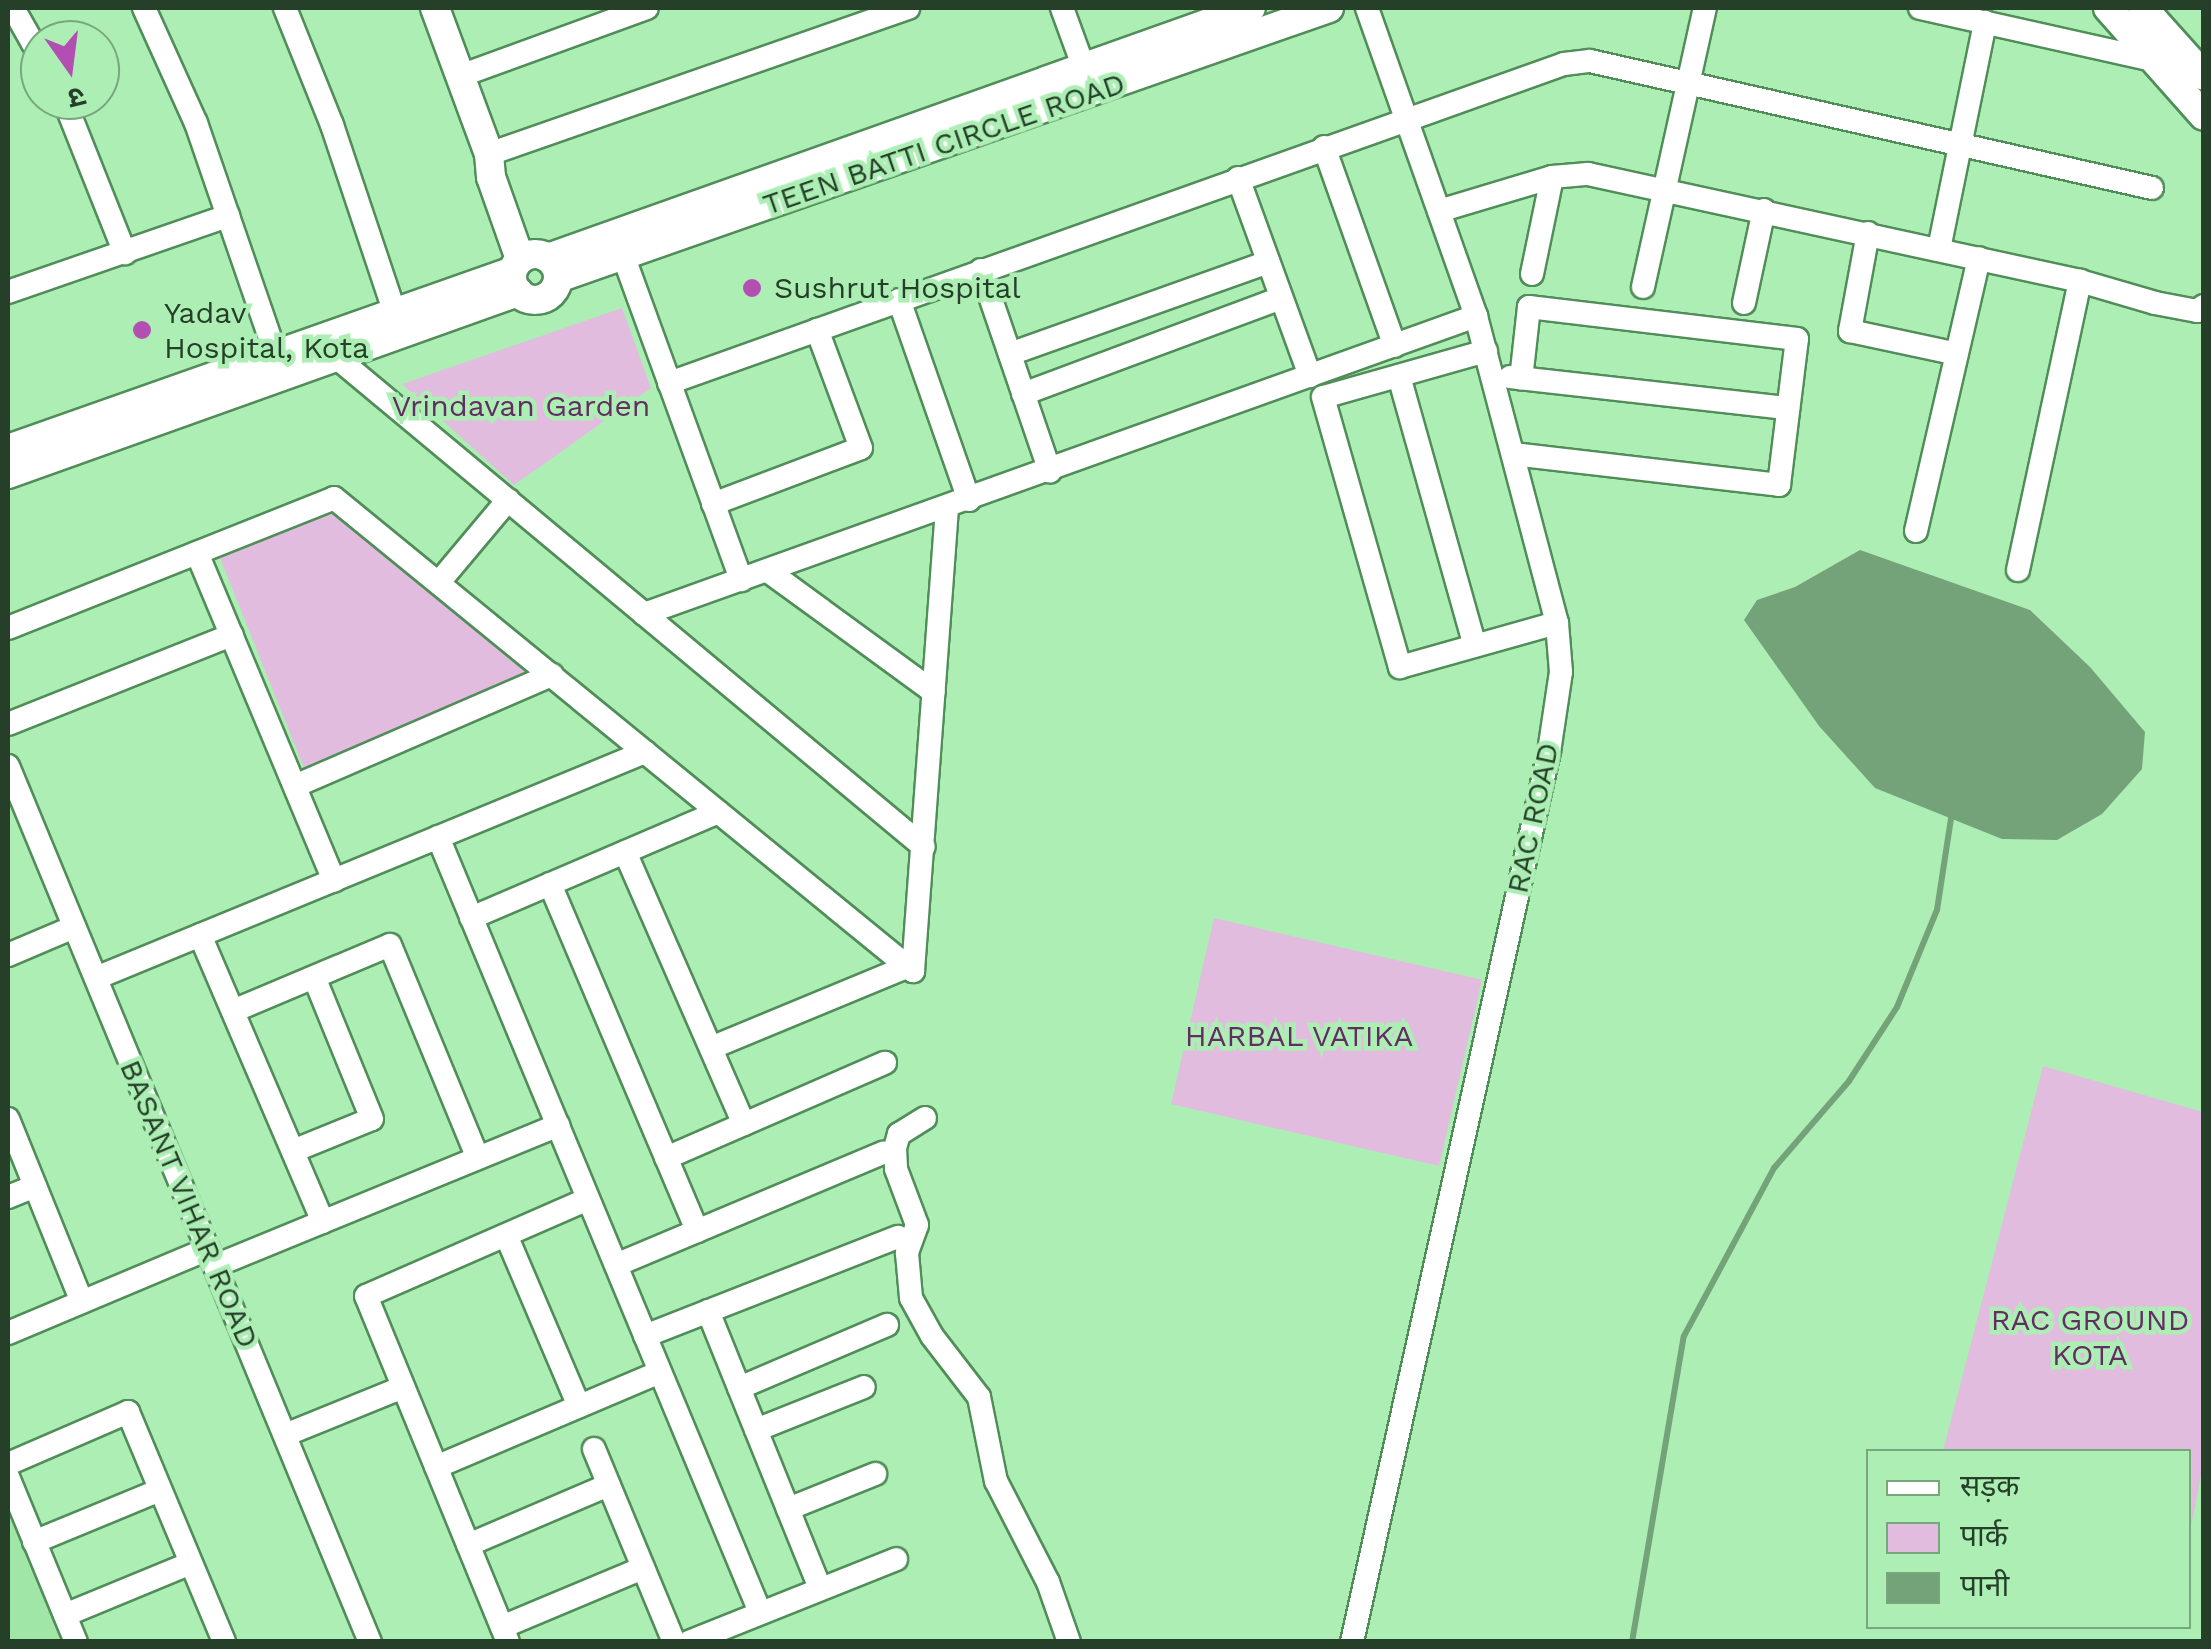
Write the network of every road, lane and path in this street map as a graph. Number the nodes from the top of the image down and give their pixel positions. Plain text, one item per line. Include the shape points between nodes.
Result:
1 (144, 8) edge
2 (285, 8) edge
3 (435, 8) edge
4 (647, 8) edge
5 (1062, 8) edge
6 (1251, 8) edge
7 (1329, 8) edge
8 (1366, 8) edge
9 (1706, 8) edge
10 (1920, 8) edge
11 (2108, 8) edge
12 (2144, 8) edge
13 (893, 10) edge
14 (840, 19) edge
15 (1985, 22) junction
16 (2153, 60) junction
17 (460, 76) junction
18 (2204, 76) edge
19 (1088, 80) junction
20 (1688, 84) junction
21 (2204, 116) edge
22 (1406, 118) junction
23 (72, 120) edge
24 (1960, 145) junction
25 (1324, 147) junction
26 (489, 154) junction
27 (1552, 176) junction
28 (1238, 178) junction
29 (1666, 188) junction
30 (2152, 188) dead end
31 (1764, 210) junction
32 (1438, 211) junction
33 (228, 216) junction
34 (1868, 233) junction
35 (1939, 249) junction
36 (124, 252) junction
37 (623, 255) junction
38 (1979, 258) junction
39 (1268, 262) junction
40 (533, 269) junction
41 (982, 270) junction
42 (1532, 274) dead end
43 (2080, 281) junction
44 (1643, 287) dead end
45 (8, 292) edge
46 (1281, 298) junction
47 (898, 300) junction
48 (1744, 303) dead end
49 (2204, 306) edge
50 (395, 313) junction
51 (1476, 316) junction
52 (817, 330) junction
53 (1395, 346) junction
54 (1010, 354) junction
55 (1957, 354) junction
56 (276, 355) junction
57 (336, 357) junction
58 (1489, 363) junction
59 (1310, 376) junction
60 (1399, 376) junction
61 (1521, 380) junction
62 (669, 383) junction
63 (1024, 394) junction
64 (1788, 408) junction
65 (8, 450) edge
66 (1513, 454) junction
67 (1050, 471) junction
68 (8, 474) edge
69 (508, 500) junction
70 (713, 504) junction
71 (958, 504) junction
72 (1916, 531) dead end
73 (197, 553) junction
74 (768, 570) junction
75 (2018, 570) dead end
76 (741, 580) junction
77 (440, 582) junction
78 (644, 614) junction
79 (1558, 623) junction
80 (8, 628) edge
81 (232, 636) junction
82 (1475, 646) junction
83 (552, 675) junction
84 (934, 692) junction
85 (8, 724) edge
86 (645, 752) junction
87 (8, 766) edge
88 (295, 786) junction
89 (718, 812) junction
90 (438, 838) junction
91 (924, 847) junction
92 (625, 852) junction
93 (334, 880) junction
94 (550, 884) junction
95 (472, 918) junction
96 (74, 927) junction
97 (200, 935) junction
98 (8, 954) edge
99 (907, 967) junction
100 (314, 977) junction
101 (96, 978) junction
102 (233, 1012) junction
103 (711, 1048) junction
104 (885, 1062) dead end
105 (925, 1118) dead end
106 (8, 1119) edge
107 (744, 1124) junction
108 (558, 1126) junction
109 (293, 1152) junction
110 (883, 1152) dead end
111 (478, 1158) junction
112 (666, 1158) junction
113 (35, 1186) junction
114 (8, 1197) edge
115 (588, 1199) junction
116 (323, 1222) junction
117 (697, 1231) junction
118 (506, 1235) junction
119 (898, 1237) dead end
120 (212, 1258) junction
121 (616, 1266) junction
122 (82, 1302) junction
123 (708, 1311) junction
124 (887, 1326) dead end
125 (8, 1333) edge
126 (645, 1336) junction
127 (660, 1372) junction
128 (403, 1387) junction
129 (864, 1387) dead end
130 (739, 1388) junction
131 (579, 1406) junction
132 (756, 1430) junction
133 (285, 1435) junction
134 (594, 1449) dead end
135 (8, 1464) edge
136 (436, 1467) junction
137 (875, 1474) dead end
138 (8, 1477) edge
139 (609, 1485) junction
140 (160, 1490) junction
141 (788, 1509) junction
142 (34, 1542) junction
143 (468, 1545) junction
144 (896, 1559) dead end
145 (191, 1563) junction
146 (644, 1568) junction
147 (820, 1588) junction
148 (760, 1612) junction
149 (65, 1615) junction
150 (505, 1634) edge
151 (223, 1641) edge
152 (76, 1642) edge
153 (370, 1642) edge
154 (674, 1642) edge
155 (689, 1642) edge
156 (1069, 1642) edge
157 (1352, 1642) edge

1 - 33 street via 196,123
2 - 50 street
3 - 17 street
4 - 17 street
5 - 19 street
6 - 19 street
7 - 19 street, TEEN BATTI CIRCLE ROAD
8 - 22 street, RAC ROAD
9 - 20 street
10 - 15 street
11 - 16 street
12 - 18 street
13 - 14 street
14 - 26 street
15 - 16 street
15 - 24 street
16 - 21 street
17 - 26 street
19 - 37 street, TEEN BATTI CIRCLE ROAD
19 - 40 street
20 - 22 street via 1590,61 1564,64
20 - 24 street
20 - 29 street
22 - 25 street
22 - 32 street, RAC ROAD
23 - 36 street
24 - 30 street
24 - 35 street
25 - 28 street
25 - 53 street
26 - 40 street via 491,178
27 - 29 street via 1588,174
27 - 32 street
27 - 42 street
28 - 39 street
28 - 41 street
29 - 31 street
29 - 44 street
31 - 34 street
31 - 48 street
32 - 51 street, RAC ROAD
33 - 36 street
33 - 56 street
34 - 35 street
34 - 55 street via 1850,331
35 - 38 street
36 - 45 street
37 - 40 street, TEEN BATTI CIRCLE ROAD
37 - 62 street
38 - 43 street
38 - 55 street
39 - 46 street
39 - 54 street
40 - 50 street
40 - 57 street
41 - 47 street
41 - 54 street
43 - 49 street via 2155,303 2196,311
43 - 75 street
46 - 59 street
46 - 63 street
47 - 52 street
47 - 71 street
50 - 56 street
51 - 53 street
51 - 58 street, RAC ROAD
52 - 62 street
52 - 70 street via 862,448
53 - 59 street
54 - 63 street
55 - 72 street
56 - 65 street
57 - 68 street
57 - 69 street
58 - 60 street
58 - 61 street
58 - 66 street, RAC ROAD
59 - 67 street
60 - 82 street
60 - 82 street via 1324,397 1334,433 1400,667
61 - 64 street
61 - 64 street via 1530,307 1797,339
62 - 70 street
63 - 67 street
64 - 66 street via 1779,486
66 - 79 street, RAC ROAD
67 - 71 street
69 - 77 street
69 - 78 street
70 - 76 street
71 - 74 street
71 - 84 street
73 - 77 street via 334,498
73 - 80 street
73 - 81 street
74 - 76 street
74 - 84 street
76 - 78 street
77 - 83 street
78 - 91 street
79 - 82 street
79 - 157 street, RAC ROAD via 1561,672 1548,752
81 - 85 street
81 - 88 street
83 - 86 street
83 - 88 street
84 - 91 street
86 - 89 street
86 - 90 street
87 - 96 street, BASANT VIHAR ROAD
88 - 93 street
89 - 92 street
89 - 99 street
90 - 93 street
90 - 95 street
91 - 99 street via 913,972
92 - 94 street
92 - 103 street
93 - 97 street
94 - 95 street
94 - 112 street
95 - 108 street
96 - 98 street
96 - 101 street, BASANT VIHAR ROAD
97 - 101 street
97 - 102 street
99 - 103 street
100 - 102 street
100 - 109 street via 372,1119
100 - 111 street via 390,946
101 - 120 street, BASANT VIHAR ROAD
102 - 109 street
103 - 107 street
104 - 107 street
105 - 156 street via 899,1134 895,1148 917,1225 907,1254 912,1298 979,1397 996,1481 1048,1582
106 - 113 street
107 - 112 street
108 - 111 street
108 - 115 street
109 - 116 street
110 - 117 street
111 - 116 street
112 - 117 street
113 - 114 street
113 - 122 street
115 - 118 street
115 - 121 street
116 - 120 street
117 - 121 street
118 - 128 street via 366,1296
118 - 131 street
119 - 123 street
120 - 122 street
120 - 133 street, BASANT VIHAR ROAD
121 - 126 street
122 - 125 street
123 - 126 street
123 - 130 street
124 - 130 street
126 - 127 street
127 - 131 street
127 - 148 street
128 - 133 street
128 - 136 street
129 - 132 street
130 - 132 street
131 - 136 street
132 - 141 street
133 - 153 street, BASANT VIHAR ROAD
134 - 139 street
135 - 140 street via 128,1412
136 - 143 street
137 - 141 street
138 - 142 street
139 - 143 street
139 - 146 street
140 - 142 street
140 - 145 street
141 - 147 street
142 - 149 street
143 - 150 street
144 - 147 street
145 - 149 street
145 - 151 street
146 - 150 street
146 - 154 street
147 - 148 street
148 - 155 street
149 - 152 street

